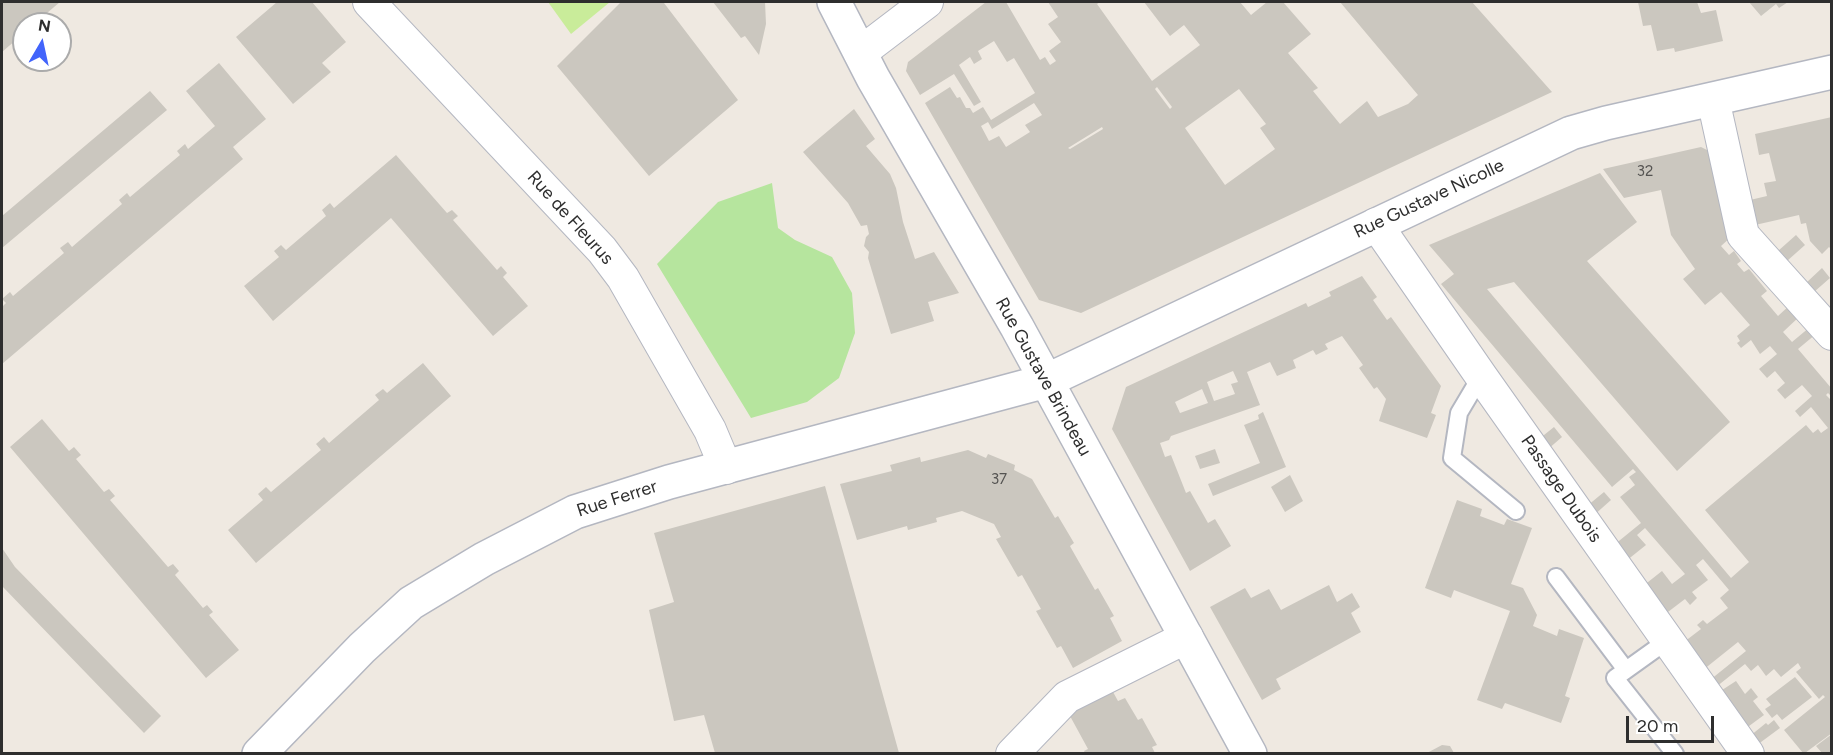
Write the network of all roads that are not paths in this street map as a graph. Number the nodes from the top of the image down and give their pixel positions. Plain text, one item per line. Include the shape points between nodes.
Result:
1 (369, 2) edge
2 (834, 2) edge
3 (927, 2) edge
4 (860, 53) junction
5 (1832, 72) edge
6 (1713, 99) junction
7 (1376, 224) junction
8 (1832, 334) edge
9 (1481, 376) junction
10 (1046, 381) junction
11 (726, 468) junction
12 (1516, 512) dead end
13 (1556, 577) dead end
14 (1187, 637) junction
15 (1668, 640) junction
16 (1626, 670) junction
17 (259, 753) edge
18 (1012, 753) edge
19 (1250, 753) edge
20 (1675, 753) edge
21 (1748, 753) edge

1 - 11 street, Rue de Fleurus via 602,250 623,278 710,430
2 - 4 street, Rue Gustave Brindeau
3 - 4 street
4 - 10 street, Rue Gustave Brindeau
5 - 6 street, Rue Gustave Nicolle
6 - 7 street, Rue Gustave Nicolle via 1571,133
6 - 8 street via 1743,235
7 - 9 street, Passage Dubois
7 - 10 street, Rue Gustave Nicolle
9 - 12 lane via 1459,413 1452,458
9 - 15 street, Passage Dubois
10 - 11 street, Rue Ferrer
10 - 14 street, Rue Gustave Brindeau
11 - 17 street, Rue Ferrer via 575,512 484,559 411,603
13 - 16 lane
14 - 18 street via 1067,697
14 - 19 street, Rue Gustave Brindeau
15 - 16 lane
15 - 21 street, Passage Dubois
16 - 20 lane via 1615,678

